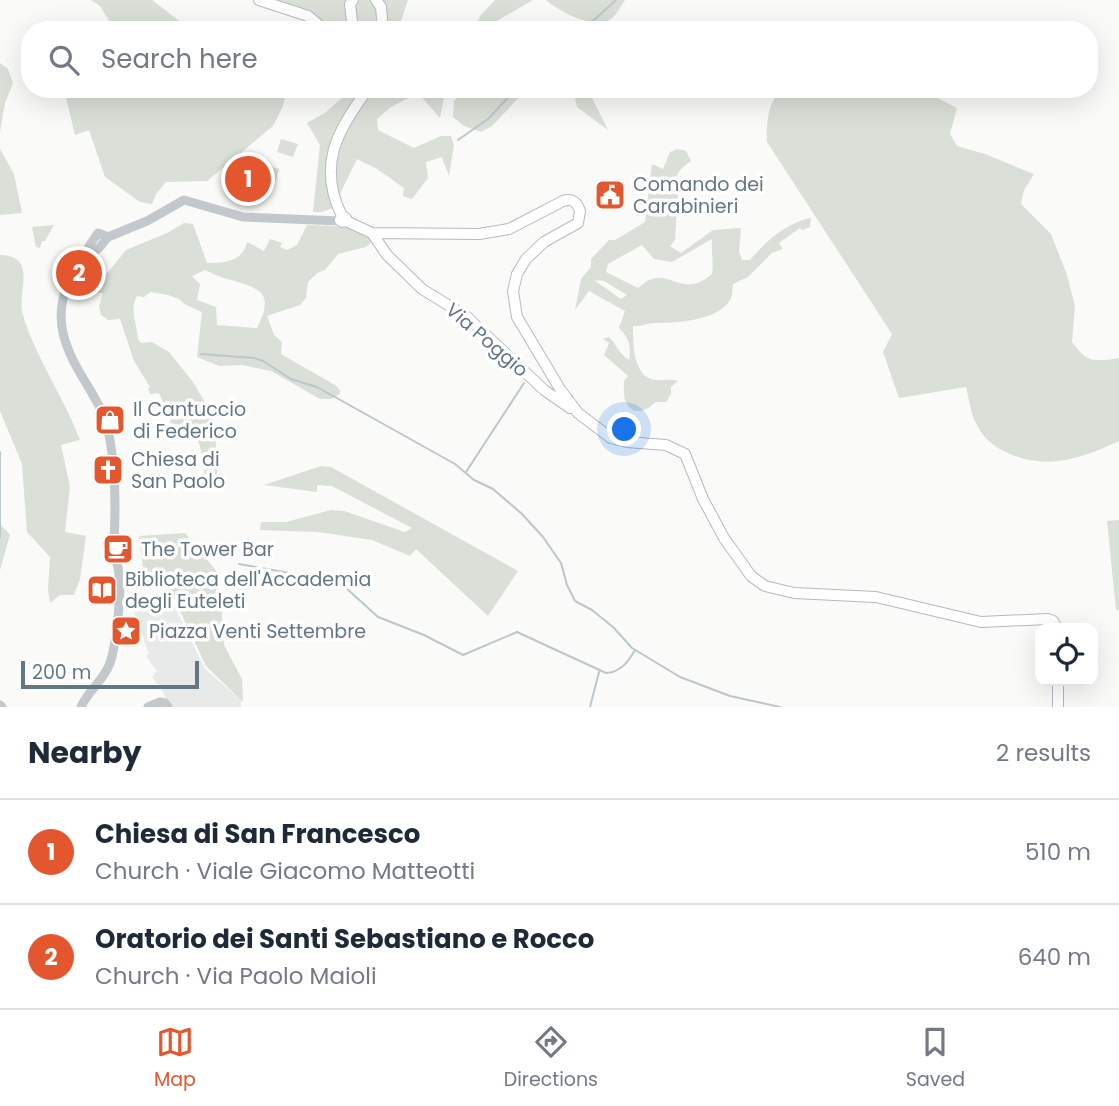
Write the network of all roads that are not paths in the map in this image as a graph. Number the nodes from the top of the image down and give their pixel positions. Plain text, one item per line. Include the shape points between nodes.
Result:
1 (259, 0) edge
2 (353, 0) edge
3 (376, 0) edge
4 (314, 21) edge
5 (352, 21) edge
6 (382, 21) edge
7 (362, 98) edge
8 (343, 219) junction
9 (372, 233) junction
10 (578, 412) junction
11 (1054, 623) edge
12 (1058, 686) edge
13 (81, 707) edge
14 (148, 707) edge
15 (168, 707) edge
16 (1058, 707) edge

1 - 4 main road
2 - 5 main road
3 - 6 main road
7 - 8 main road via 331,157 333,191
8 - 9 main road
8 - 13 street via 243,217 184,201 108,237 98,233 70,277 61,320 71,357 105,418 113,460 120,581 111,662
9 - 10 main road, Via Poggio via 387,256 422,289 466,316 544,390
9 - 10 main road via 489,232 517,225 563,201 575,202 580,211 578,223 544,242 526,259 515,281 513,299 528,339
10 - 11 main road via 611,438 666,445 685,454 724,538 751,576 765,586 794,593 876,597 974,621 1048,619
12 - 16 main road
14 - 15 street via 160,702

